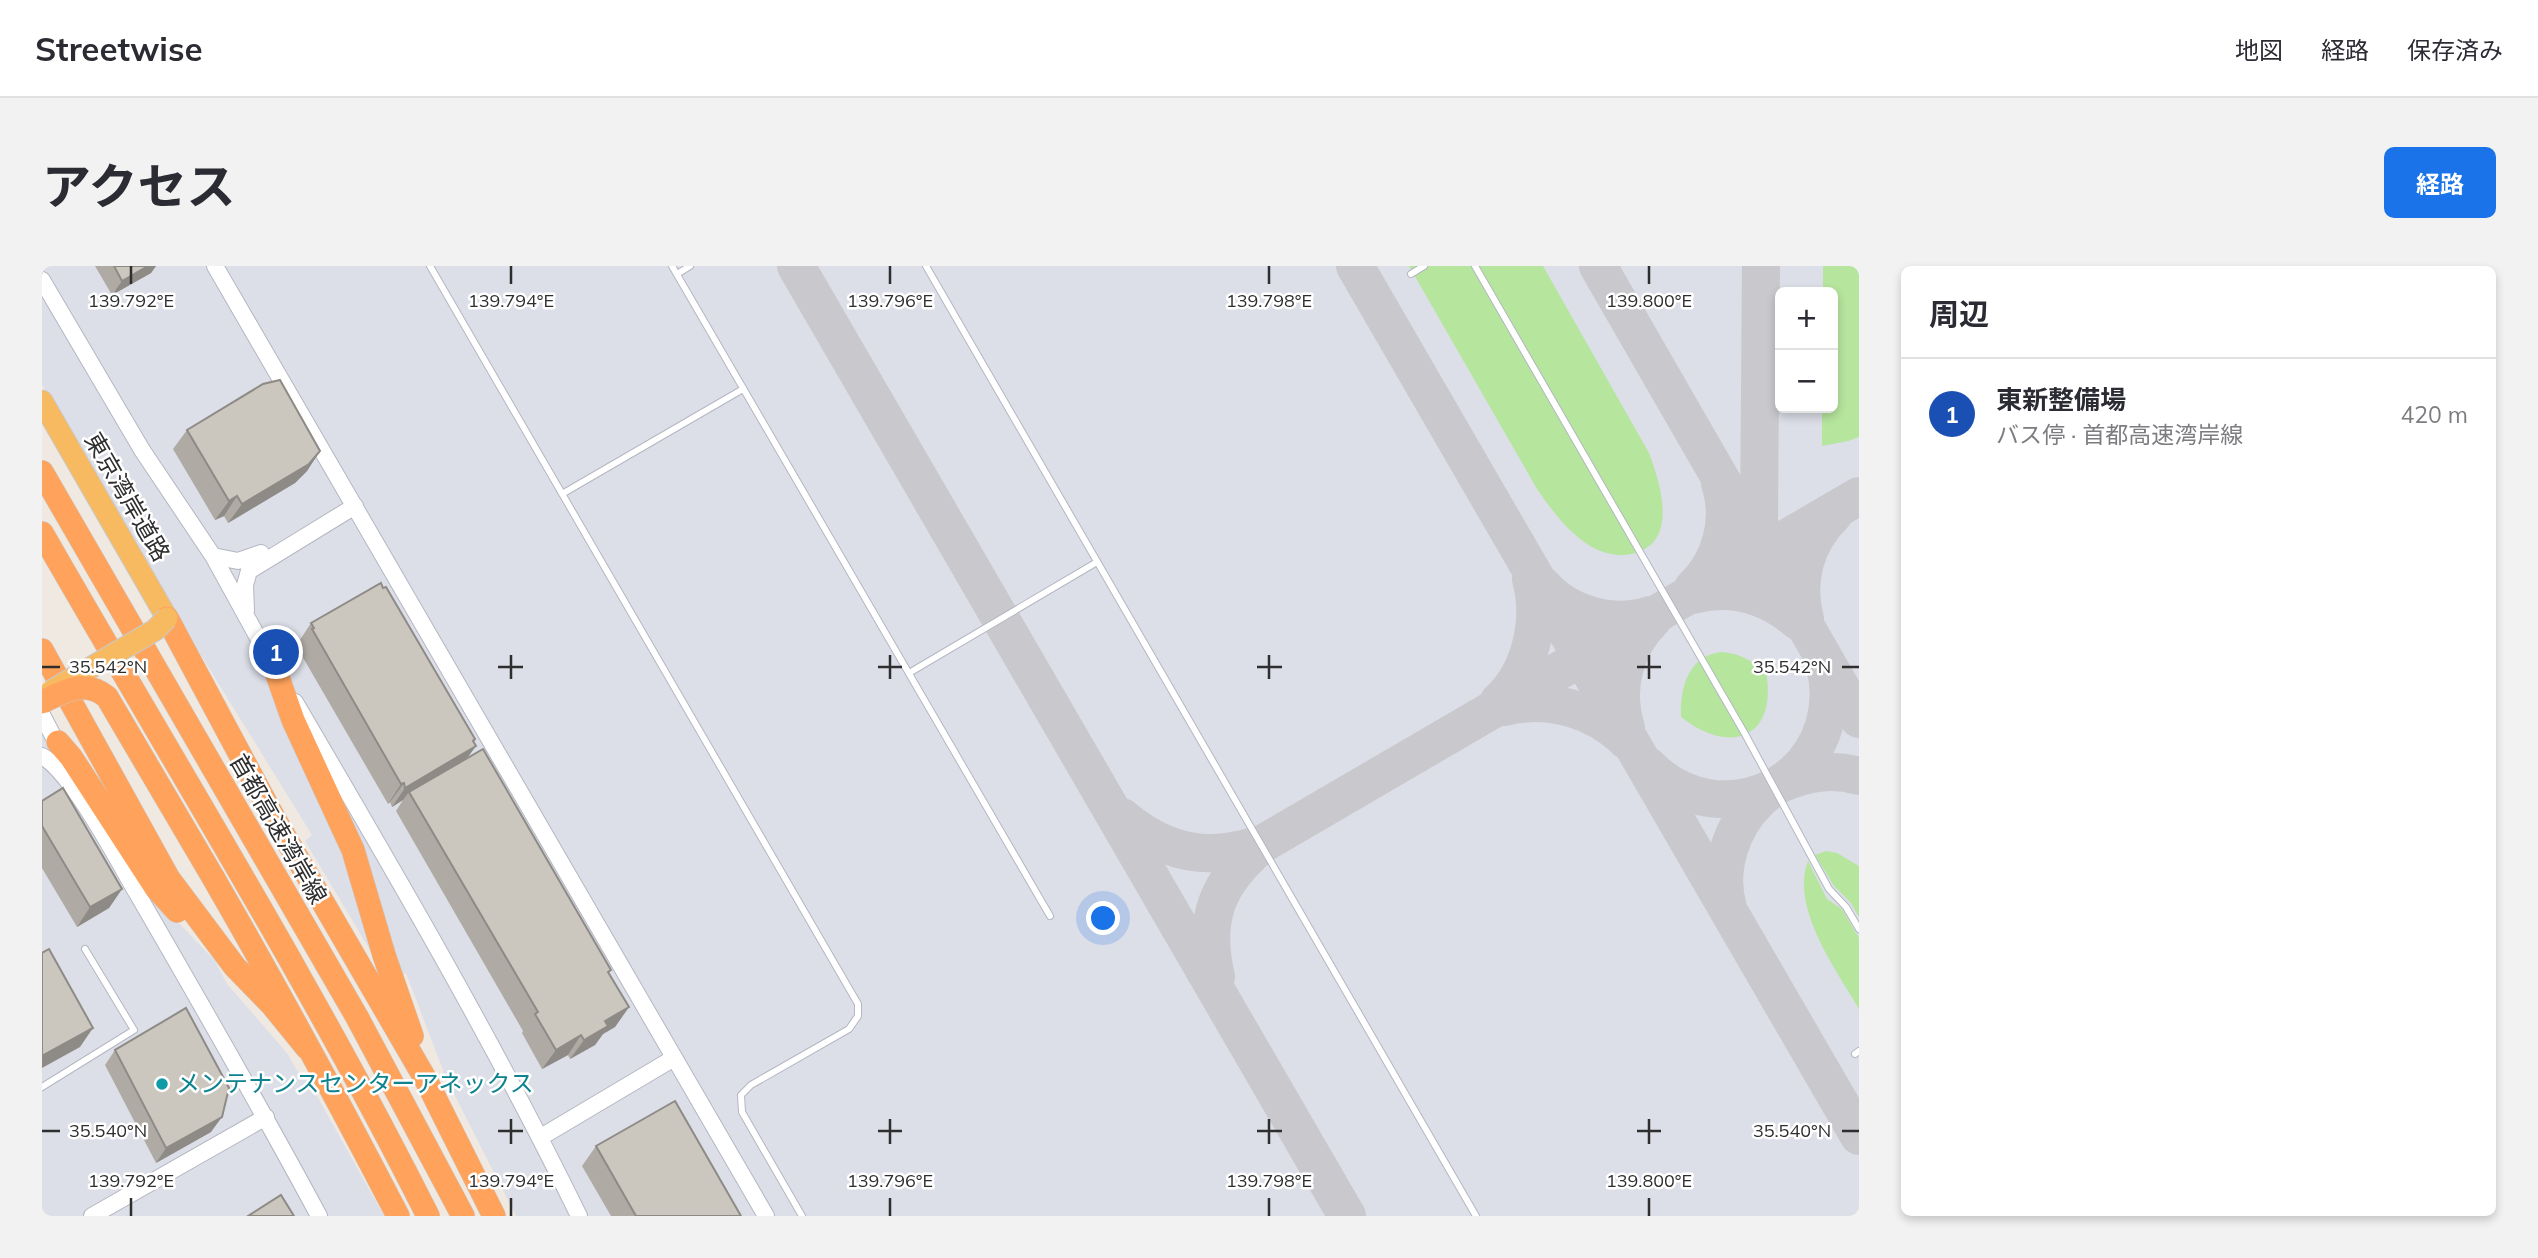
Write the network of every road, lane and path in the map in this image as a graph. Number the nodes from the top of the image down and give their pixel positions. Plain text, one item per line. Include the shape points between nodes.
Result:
1 (215, 266) edge
2 (429, 266) edge
3 (672, 266) edge
4 (690, 266) edge
5 (926, 266) edge
6 (1424, 266) edge
7 (1475, 266) edge
8 (677, 274) junction
9 (1411, 274) dead end
10 (42, 280) edge
11 (743, 389) junction
12 (45, 408) edge
13 (42, 472) edge
14 (562, 494) junction
15 (353, 502) junction
16 (42, 533) edge
17 (213, 556) junction
18 (1097, 562) junction
19 (247, 617) junction
20 (167, 618) junction
21 (42, 650) edge
22 (274, 666) junction
23 (909, 673) junction
24 (42, 684) edge
25 (42, 699) edge
26 (42, 716) edge
27 (50, 749) edge
28 (1049, 916) dead end
29 (1859, 929) edge
30 (85, 949) dead end
31 (235, 967) junction
32 (307, 1048) junction
33 (674, 1058) junction
34 (426, 1080) junction
35 (42, 1087) edge
36 (266, 1117) junction
37 (541, 1137) junction
38 (92, 1216) edge
39 (319, 1216) edge
40 (398, 1216) edge
41 (428, 1216) edge
42 (463, 1216) edge
43 (494, 1216) edge
44 (579, 1216) edge
45 (766, 1216) edge
46 (802, 1216) edge
47 (1476, 1216) edge

1 - 15 street
2 - 14 lane
3 - 8 lane
4 - 8 lane
5 - 18 lane
6 - 9 lane
7 - 29 lane via 1745,734 1829,889
8 - 11 lane
10 - 17 street via 142,450
11 - 14 lane
11 - 23 lane
12 - 20 highway, 東京湾岸道路
13 - 42 highway, 首都高速湾岸線 via 357,1017
14 - 46 lane via 858,1004 858,1016 849,1028 741,1095 742,1112
15 - 17 street via 244,561
15 - 19 street via 249,570 244,597
15 - 33 street
16 - 41 highway via 331,1032
17 - 19 street
18 - 23 lane
18 - 47 lane
19 - 22 street
20 - 24 highway via 150,621
20 - 25 highway, bridge via 155,630
20 - 34 highway via 294,855
21 - 31 highway via 169,879
22 - 34 highway via 293,720 363,876
22 - 37 street via 445,960
23 - 28 lane
25 - 32 highway, bridge via 79,687 94,688 107,697 284,999
26 - 27 street
27 - 31 highway via 71,757 156,888 210,947
27 - 36 street
30 - 35 lane via 134,1030
31 - 32 highway
32 - 40 highway
33 - 37 street
33 - 45 street
34 - 43 highway
36 - 38 street
36 - 39 street
37 - 44 street

